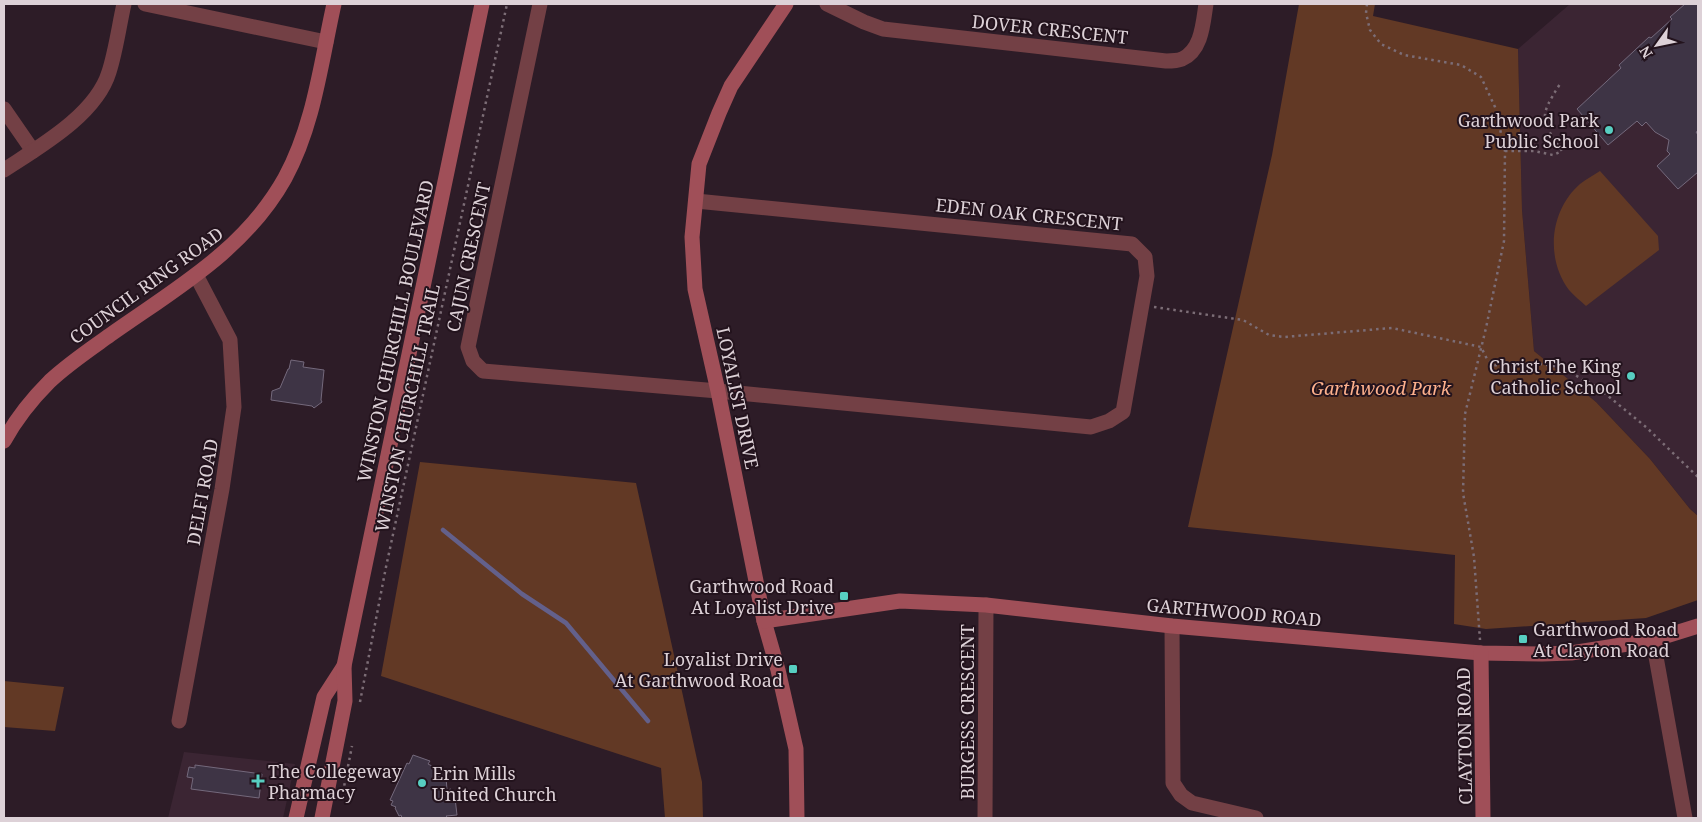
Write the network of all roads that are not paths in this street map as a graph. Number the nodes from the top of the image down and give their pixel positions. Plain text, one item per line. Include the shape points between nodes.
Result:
1 (124, 4) edge
2 (145, 4) edge
3 (334, 4) edge
4 (482, 4) edge
5 (540, 4) edge
6 (786, 4) edge
7 (827, 4) edge
8 (1206, 4) edge
9 (326, 42) junction
10 (4, 109) edge
11 (33, 151) junction
12 (4, 170) edge
13 (696, 201) junction
14 (196, 275) junction
15 (718, 391) junction
16 (4, 441) edge
17 (986, 605) junction
18 (764, 620) junction
19 (1172, 626) junction
20 (1698, 626) edge
21 (1653, 640) junction
22 (1481, 653) junction
23 (344, 666) junction
24 (179, 721) dead end
25 (296, 818) edge
26 (322, 818) edge
27 (797, 818) edge
28 (984, 818) edge
29 (1256, 818) edge
30 (1483, 818) edge
31 (1686, 818) edge

1 - 11 street via 109,73 96,98 78,118
2 - 9 street
3 - 9 street, COUNCIL RING ROAD
4 - 23 street, WINSTON CHURCHILL BOULEVARD
5 - 15 street, CAJUN CRESCENT via 468,347 473,361 483,371
6 - 13 street, LOYALIST DRIVE via 731,86 699,164
7 - 8 street, DOVER CRESCENT via 883,29 1166,61 1182,59 1194,48 1200,38
9 - 14 street, COUNCIL RING ROAD via 308,121 285,178 250,227
10 - 11 street
11 - 12 street
13 - 15 street, LOYALIST DRIVE via 692,237 695,289
13 - 15 street, EDEN OAK CRESCENT via 1132,244 1145,257 1147,276 1123,412 1091,428
14 - 16 street, COUNCIL RING ROAD via 66,367 36,397
14 - 24 street, DELFI ROAD via 230,340 234,407
15 - 18 street, LOYALIST DRIVE
17 - 18 street, GARTHWOOD ROAD via 900,601
17 - 19 street, GARTHWOOD ROAD
17 - 28 street, BURGESS CRESCENT
18 - 27 street, LOYALIST DRIVE via 796,749
19 - 22 street, GARTHWOOD ROAD
19 - 29 street via 1173,783 1181,795 1192,802
20 - 21 street, GARTHWOOD ROAD
21 - 22 street, GARTHWOOD ROAD via 1571,653
21 - 31 street
22 - 30 street, CLAYTON ROAD
23 - 25 street, WINSTON CHURCHILL BOULEVARD via 324,697
23 - 26 street, WINSTON CHURCHILL BOULEVARD via 345,701

